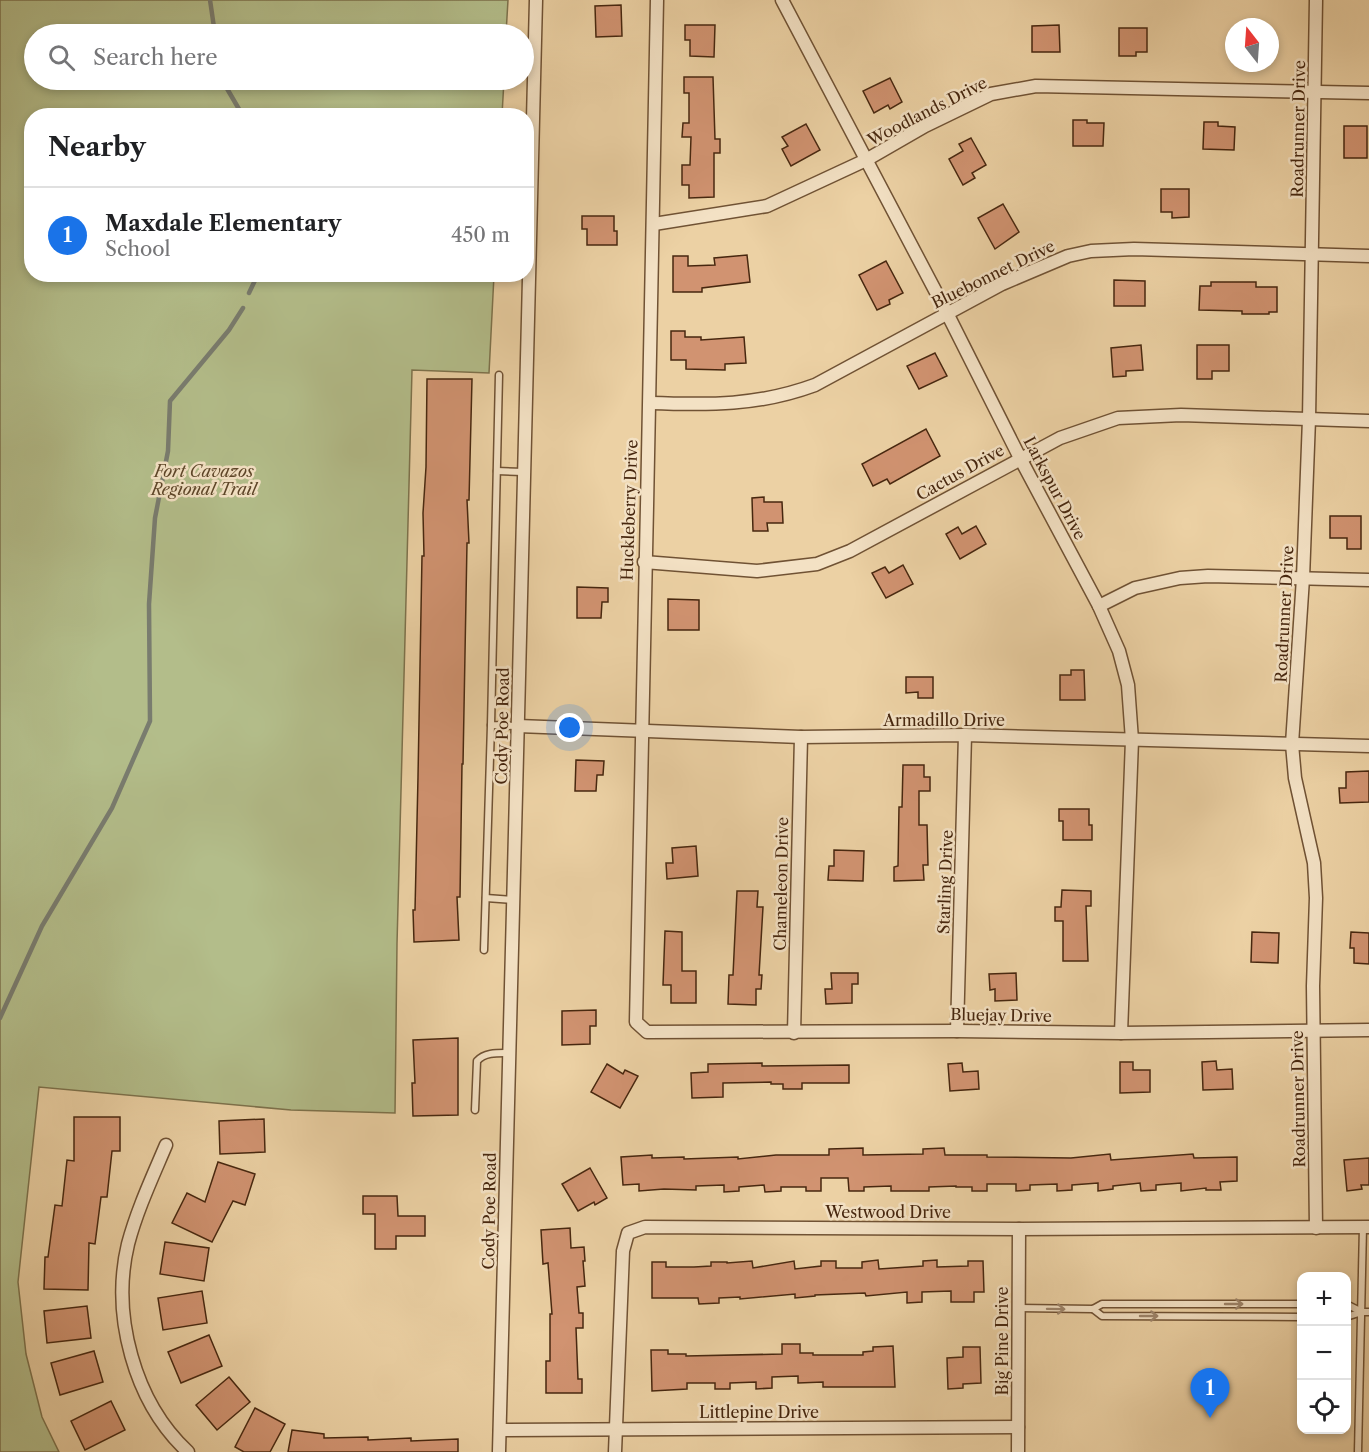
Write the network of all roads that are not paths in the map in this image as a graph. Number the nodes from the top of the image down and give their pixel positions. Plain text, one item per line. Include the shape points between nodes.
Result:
1 (536, 0) edge
2 (657, 0) edge
3 (782, 0) edge
4 (1316, 0) edge
5 (534, 73) edge
6 (534, 90) edge
7 (1316, 91) junction
8 (1369, 93) edge
9 (533, 108) edge
10 (866, 159) junction
11 (654, 224) junction
12 (1311, 254) junction
13 (1369, 256) edge
14 (528, 282) edge
15 (947, 313) junction
16 (498, 375) dead end
17 (650, 403) junction
18 (1309, 419) junction
19 (1369, 421) edge
20 (1020, 458) junction
21 (496, 471) junction
22 (523, 472) junction
23 (644, 562) junction
24 (1303, 578) junction
25 (1369, 580) edge
26 (1099, 606) junction
27 (491, 725) junction
28 (518, 726) junction
29 (640, 732) junction
30 (965, 735) junction
31 (801, 737) junction
32 (1132, 740) junction
33 (1292, 744) junction
34 (1369, 746) edge
35 (486, 898) junction
36 (514, 900) junction
37 (484, 950) dead end
38 (636, 1022) joint
39 (1369, 1030) edge
40 (957, 1031) junction
41 (1313, 1031) junction
42 (794, 1033) junction
43 (1121, 1033) junction
44 (510, 1053) junction
45 (475, 1110) dead end
46 (166, 1145) dead end
47 (1366, 1227) edge
48 (1316, 1228) junction
49 (1019, 1229) junction
50 (1297, 1304) edge
51 (1351, 1306) edge
52 (1019, 1308) junction
53 (1093, 1309) junction
54 (1365, 1312) edge
55 (1297, 1317) edge
56 (1018, 1427) junction
57 (615, 1429) junction
58 (500, 1430) junction
59 (188, 1452) edge
60 (499, 1452) edge
61 (615, 1452) edge
62 (1018, 1452) edge
63 (1358, 1452) edge

1 - 5 street, Cody Poe Road
2 - 11 street, Huckleberry Drive
3 - 10 street, Larkspur Drive
4 - 7 street, Roadrunner Drive
6 - 9 street, Cody Poe Road
7 - 8 street, Woodlands Drive
7 - 10 street, Woodlands Drive via 1035,86 991,94
7 - 12 street, Roadrunner Drive
10 - 11 street, Woodlands Drive via 767,206
10 - 15 street, Larkspur Drive
11 - 17 street, Huckleberry Drive
12 - 13 street, Bluebonnet Drive
12 - 15 street, Bluebonnet Drive via 1091,251 1027,272
12 - 18 street, Roadrunner Drive
14 - 22 street, Cody Poe Road
15 - 17 street, Bluebonnet Drive via 815,385 786,395 711,405
15 - 20 street, Larkspur Drive
16 - 21 lane
17 - 23 street, Huckleberry Drive
18 - 19 street, Cactus Drive
18 - 20 street, Cactus Drive via 1181,415 1118,418 1060,438
18 - 24 street, Roadrunner Drive
20 - 23 street, Cactus Drive via 850,552 817,564 757,571
20 - 26 street, Larkspur Drive
21 - 22 lane
21 - 27 lane
22 - 28 street, Cody Poe Road
23 - 29 street, Huckleberry Drive
24 - 25 street
24 - 26 street via 1166,579 1135,588
24 - 33 street, Roadrunner Drive
26 - 32 street, Larkspur Drive via 1124,668
27 - 28 lane
27 - 35 lane
28 - 29 street, Armadillo Drive
28 - 36 street, Cody Poe Road
29 - 31 street, Armadillo Drive
29 - 38 street, Huckleberry Drive
30 - 31 street, Armadillo Drive
30 - 32 street, Armadillo Drive
30 - 40 street, Starling Drive
31 - 42 street, Chameleon Drive
32 - 33 street, Armadillo Drive
32 - 43 street, Larkspur Drive
33 - 34 street, Armadillo Drive
33 - 41 street, Roadrunner Drive via 1295,778 1314,863
35 - 36 lane
35 - 37 lane
36 - 44 street, Cody Poe Road
38 - 42 street, Bluejay Drive via 647,1032
39 - 41 street, Bluejay Drive
40 - 42 street, Bluejay Drive
40 - 43 street, Bluejay Drive
41 - 43 street, Bluejay Drive
41 - 48 street, Roadrunner Drive
44 - 45 lane via 491,1053 477,1061
44 - 58 street, Cody Poe Road
46 - 59 street via 130,1238 123,1275 123,1304 138,1374 163,1423
47 - 48 street, Westwood Drive
47 - 54 lane
48 - 49 street, Westwood Drive
49 - 52 street, Big Pine Drive
49 - 57 street, Westwood Drive via 635,1229 628,1233 623,1251
53 -> 50 lane via 1101,1304
51 - 54 lane
52 -> 53 lane
52 - 56 street, Big Pine Drive
53 -> 55 lane via 1102,1316
54 - 63 lane
56 - 57 street, Littlepine Drive
56 - 62 street, Big Pine Drive
57 - 58 street, Littlepine Drive
57 - 61 street, Westwood Drive
58 - 60 street, Cody Poe Road

